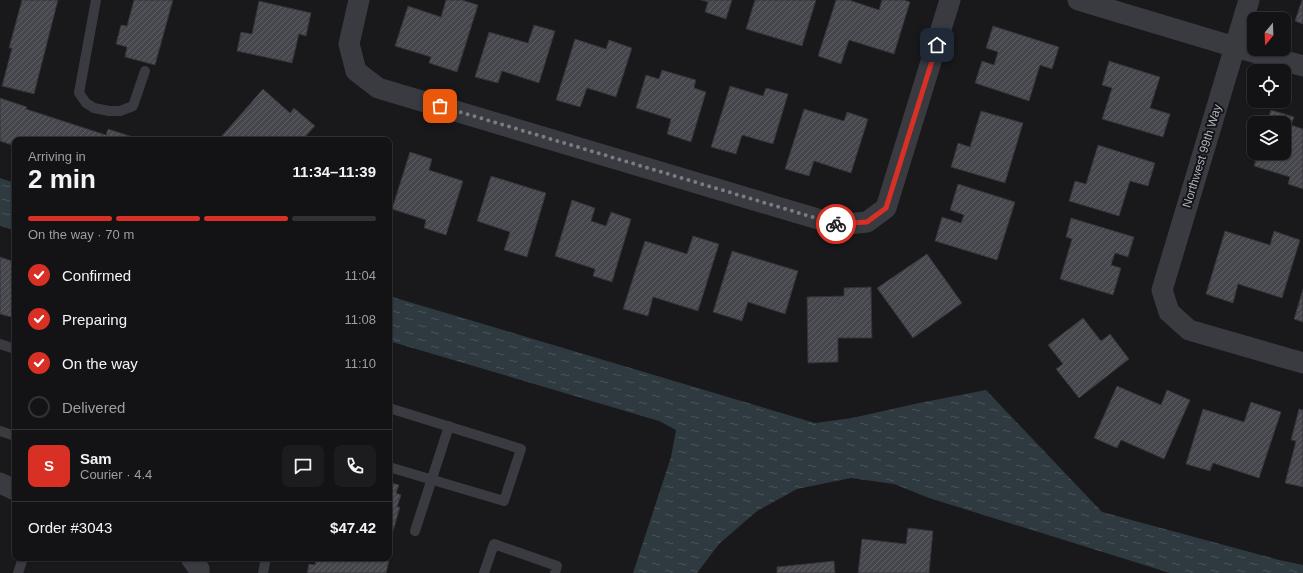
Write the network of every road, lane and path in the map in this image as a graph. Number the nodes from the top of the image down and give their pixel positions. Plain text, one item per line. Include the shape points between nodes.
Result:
1 (96, 0) edge
2 (359, 0) edge
3 (950, 0) edge
4 (1078, 0) edge
5 (1249, 0) edge
6 (1235, 47) junction
7 (1303, 66) edge
8 (145, 71) dead end
9 (0, 344) edge
10 (12, 348) edge
11 (1303, 363) edge
12 (392, 409) edge
13 (449, 426) junction
14 (0, 431) edge
15 (12, 435) edge
16 (392, 468) edge
17 (432, 480) junction
18 (0, 482) edge
19 (12, 488) edge
20 (0, 499) edge
21 (12, 500) edge
22 (415, 531) dead end
23 (22, 561) edge
24 (265, 561) edge
25 (18, 573) edge
26 (263, 573) edge
27 (484, 573) edge
28 (555, 573) edge

1 - 8 lane via 79,93 86,103 94,108 120,112 133,106
2 - 3 street via 349,44 356,71 378,88 838,225 867,222 886,208
4 - 6 street
5 - 6 street, Northwest 99th Way
6 - 7 street
6 - 11 street, Northwest 99th Way via 1162,290 1169,312 1189,330
9 - 10 lane
12 - 13 lane
13 - 17 lane
13 - 17 lane via 522,449 504,501
14 - 15 lane
16 - 17 lane
17 - 22 lane
18 - 19 street
20 - 21 street
23 - 25 lane
24 - 26 lane
27 - 28 lane via 494,544 557,566

